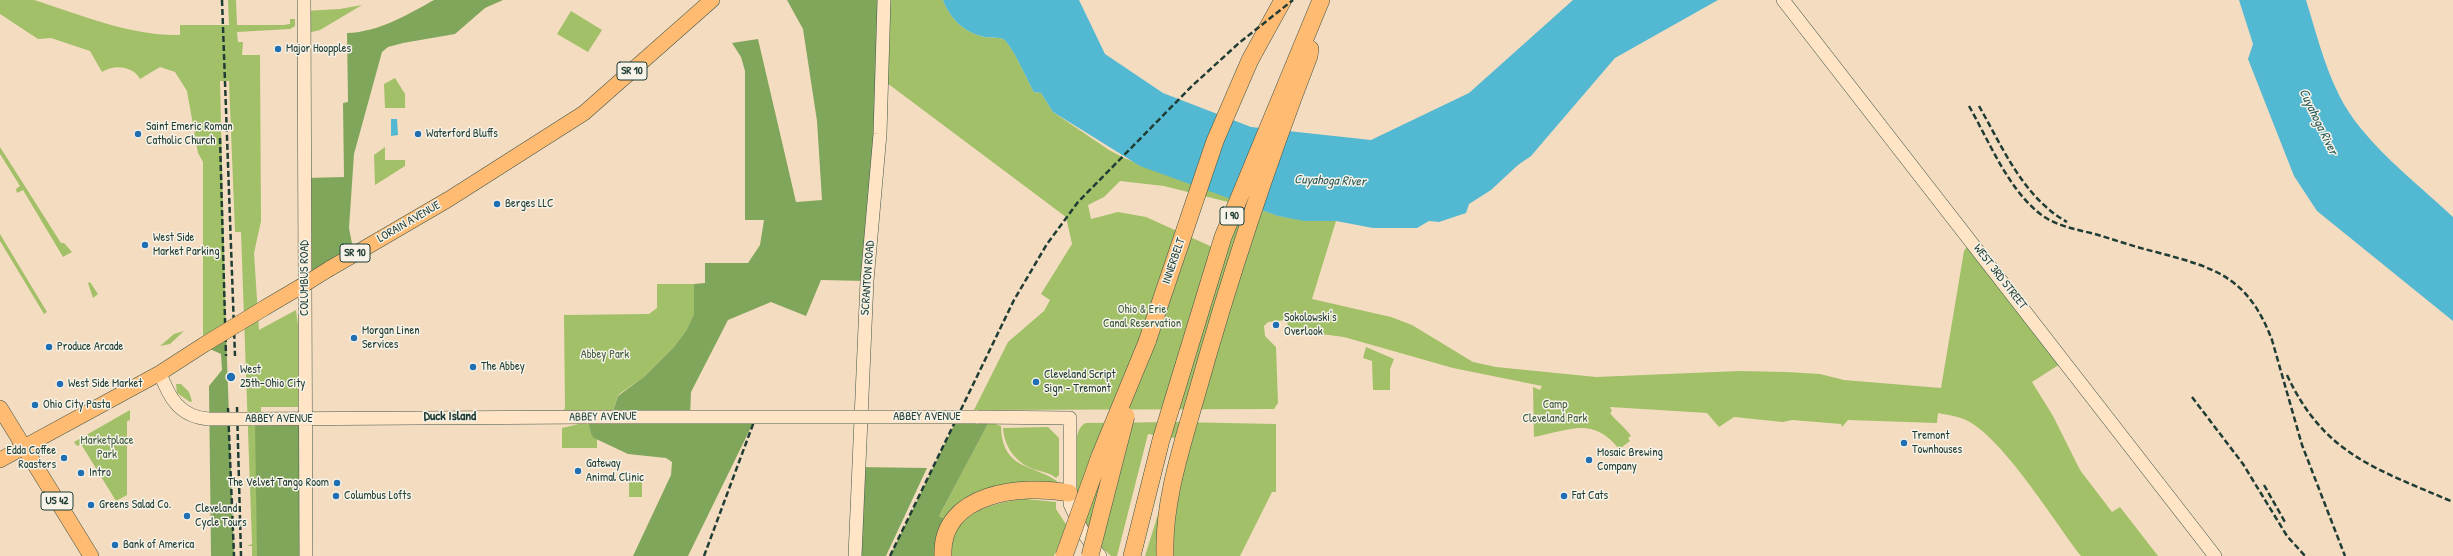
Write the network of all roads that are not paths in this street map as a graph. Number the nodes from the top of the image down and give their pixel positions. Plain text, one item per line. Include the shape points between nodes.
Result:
1 (304, 0) edge
2 (712, 0) edge
3 (884, 0) edge
4 (1270, 0) edge
5 (1283, 0) edge
6 (1321, 0) edge
7 (1783, 0) edge
8 (1314, 17) junction
9 (1250, 60) junction
10 (1147, 342) junction
11 (160, 373) junction
12 (0, 408) edge
13 (306, 419) junction
14 (23, 446) junction
15 (0, 460) edge
16 (1069, 493) junction
17 (91, 556) edge
18 (306, 556) edge
19 (854, 556) edge
20 (943, 556) edge
21 (1064, 556) edge
22 (1090, 556) edge
23 (1100, 556) edge
24 (1132, 556) edge
25 (1165, 556) edge
26 (2215, 556) edge

1 - 13 street, COLUMBUS ROAD
2 - 11 main road, LORAIN AVENUE / SR 10, bridge via 584,113 469,186
3 - 19 street, SCRANTON ROAD via 880,134 867,281
4 - 9 highway
5 - 9 highway, INNERBELT
6 - 8 highway, I 90
7 - 26 street, WEST 3RD STREET
8 - 24 highway, I 90 via 1223,238 1161,440
8 - 25 highway via 1310,56 1246,230 1183,442 1167,509
9 - 10 highway, INNERBELT via 1215,141
10 - 21 highway, bridge via 1100,456
10 - 22 highway, INNERBELT, bridge
11 - 13 street, ABBEY AVENUE, bridge via 168,396 176,405 184,411 209,419
11 - 14 main road, LORAIN AVENUE / SR 10
12 - 14 main road, US 42
13 - 16 street, ABBEY AVENUE, bridge via 1070,418
13 - 18 street, COLUMBUS ROAD
14 - 15 main road, LORAIN AVENUE / SR 10
14 - 17 main road, US 42
16 - 20 highway via 1026,490 1002,492 974,502 949,527
16 - 23 street via 1074,516

